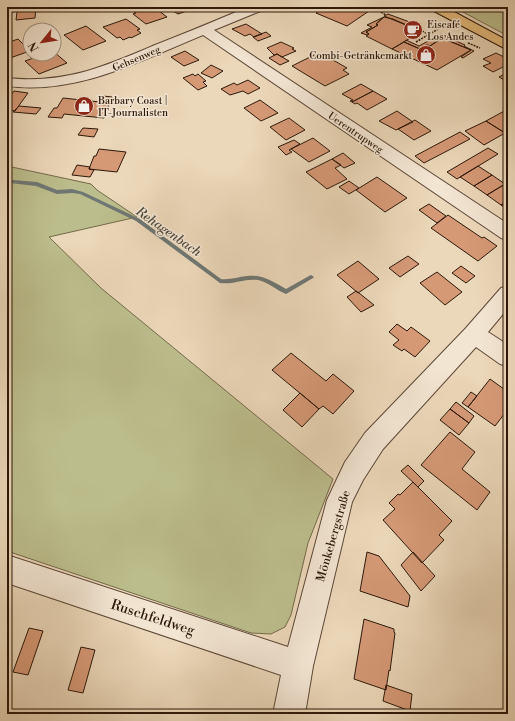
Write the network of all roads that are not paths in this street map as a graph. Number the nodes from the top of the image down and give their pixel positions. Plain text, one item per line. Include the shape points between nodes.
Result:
1 (258, 7) edge
2 (436, 7) edge
3 (204, 30) junction
4 (508, 46) edge
5 (7, 82) edge
6 (508, 233) edge
7 (508, 294) edge
8 (474, 334) junction
9 (508, 357) edge
10 (7, 569) edge
11 (298, 666) junction
12 (289, 714) edge

1 - 3 street, Gehsenweg
2 - 4 main road
3 - 5 street, Gehsenweg via 82,78 30,84
3 - 6 street, Uerentrupweg
7 - 8 street, Mönkebergstraße
8 - 9 street
8 - 11 street, Mönkebergstraße via 374,442 354,471 340,500
10 - 11 street, Ruschfeldweg
11 - 12 street, Mönkebergstraße

